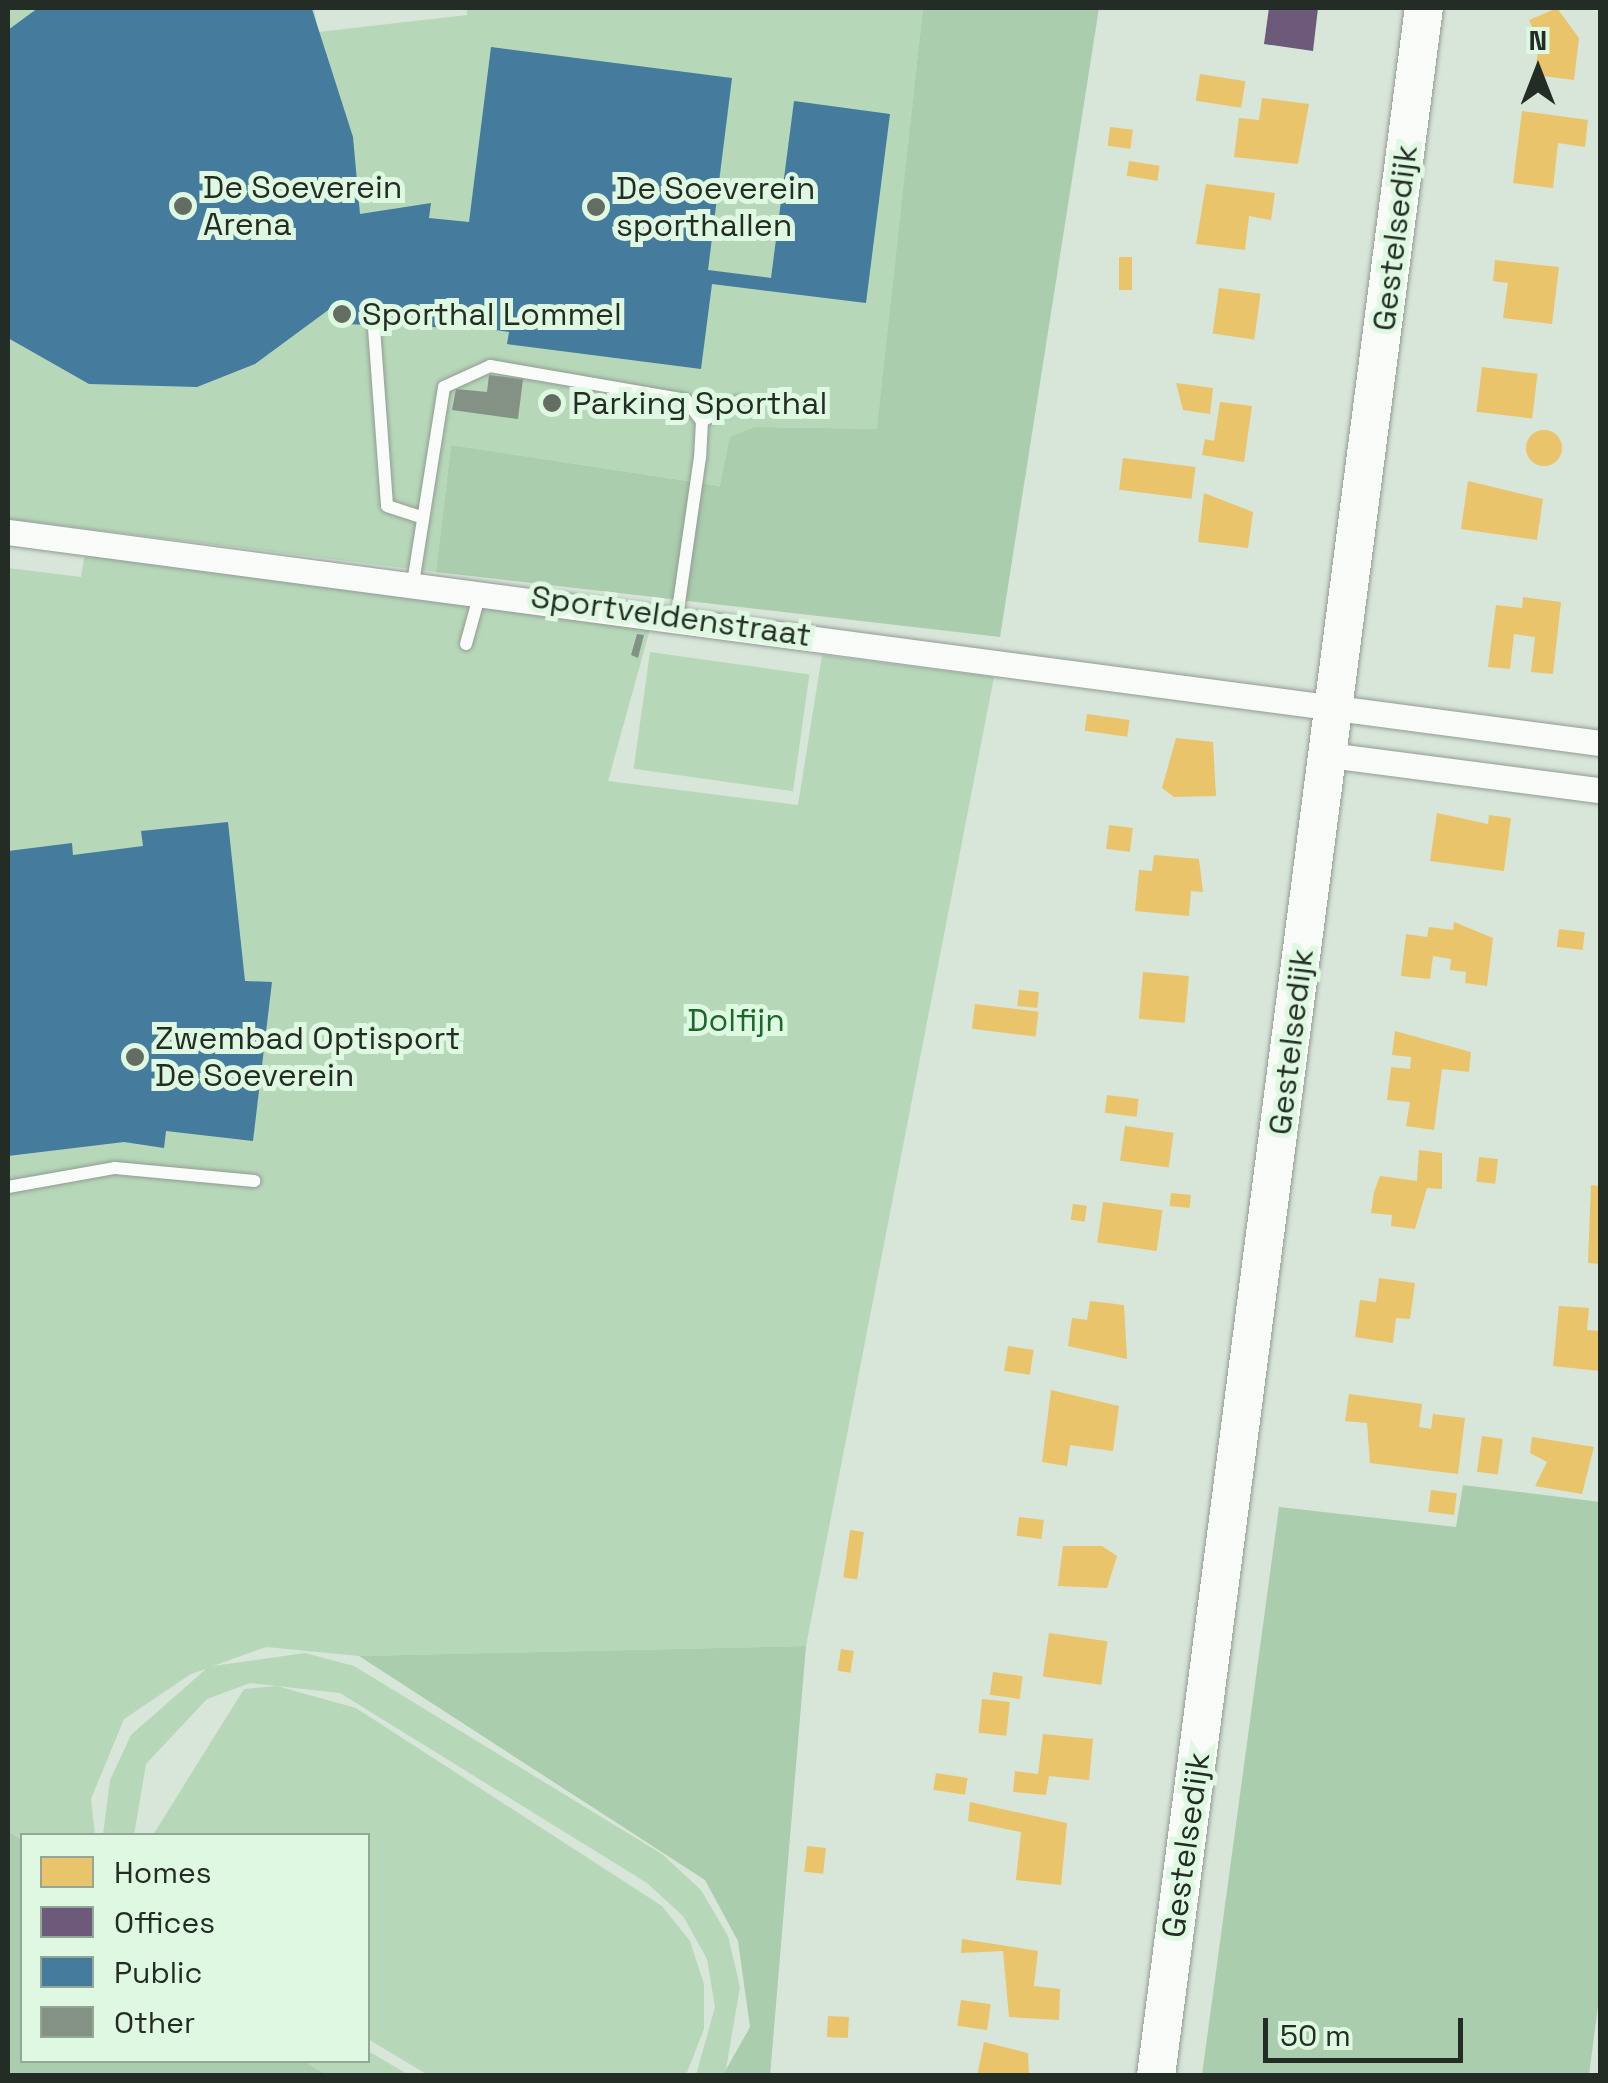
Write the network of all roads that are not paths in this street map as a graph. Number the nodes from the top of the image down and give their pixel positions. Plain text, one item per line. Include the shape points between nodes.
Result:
1 (1424, 8) edge
2 (374, 328) dead end
3 (738, 402) dead end
4 (702, 421) junction
5 (423, 518) junction
6 (8, 532) edge
7 (412, 582) junction
8 (480, 591) junction
9 (676, 616) junction
10 (466, 644) dead end
11 (1334, 708) junction
12 (1600, 743) edge
13 (1329, 755) junction
14 (1600, 790) edge
15 (254, 1182) dead end
16 (8, 1188) edge
17 (1156, 2076) edge

1 - 11 main road, Gestelsedijk
2 - 5 lane via 387,506
3 - 4 lane
4 - 5 lane via 686,400 639,388 466,370 441,396
4 - 9 lane
5 - 7 lane
6 - 7 street, Sportveldenstraat
7 - 8 street, Sportveldenstraat
8 - 9 street, Sportveldenstraat
8 - 10 lane
9 - 11 street, Sportveldenstraat
11 - 12 street, Sportveldenstraat
11 - 13 main road, Gestelsedijk
13 - 14 street
13 - 17 main road, Gestelsedijk
15 - 16 lane via 115,1168

